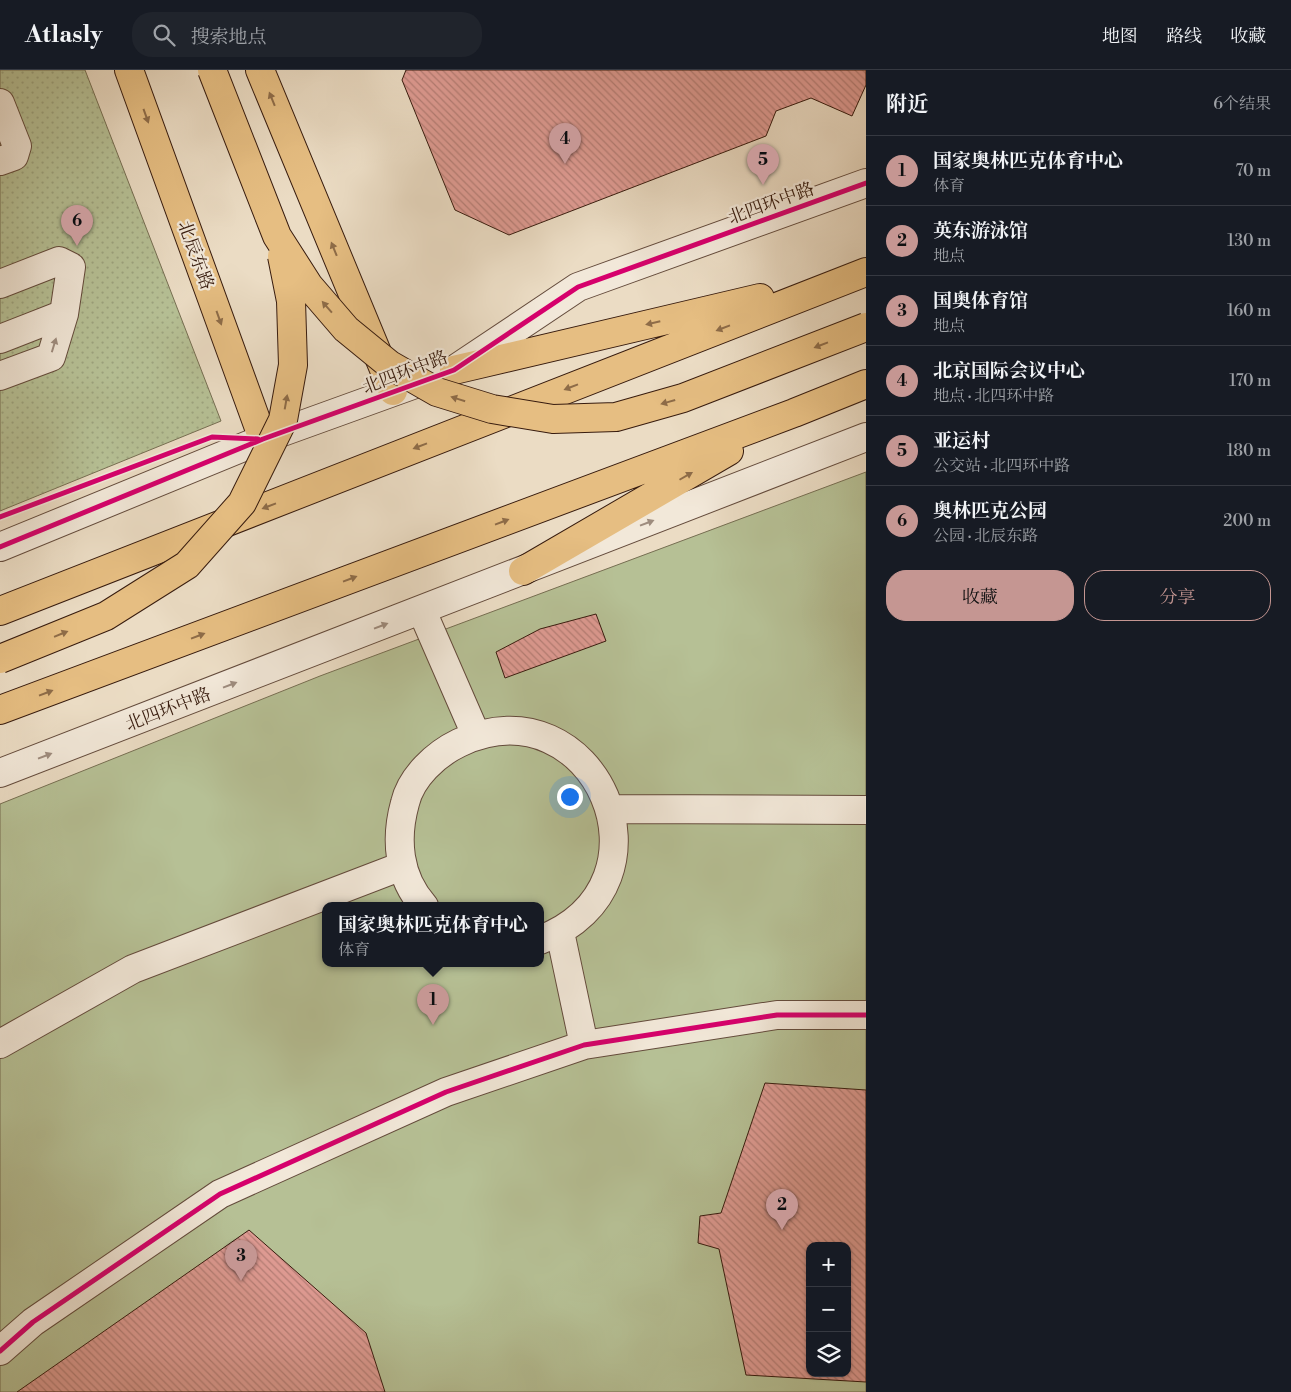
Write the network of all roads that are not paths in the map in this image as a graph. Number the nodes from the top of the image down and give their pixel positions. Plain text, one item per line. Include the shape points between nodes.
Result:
1 (129, 70) edge
2 (212, 70) edge
3 (260, 70) edge
4 (0, 103) edge
5 (0, 161) edge
6 (866, 183) edge
7 (277, 236) junction
8 (860, 274) edge
9 (0, 284) edge
10 (64, 314) junction
11 (866, 327) edge
12 (0, 339) edge
13 (454, 370) junction
14 (0, 376) edge
15 (866, 384) edge
16 (393, 392) junction
17 (794, 413) junction
18 (866, 437) edge
19 (262, 439) junction
20 (0, 547) edge
21 (523, 572) junction
22 (0, 611) edge
23 (422, 611) junction
24 (0, 659) edge
25 (0, 710) edge
26 (476, 735) junction
27 (0, 773) edge
28 (611, 808) junction
29 (866, 810) edge
30 (402, 866) junction
31 (420, 902) edge
32 (550, 936) edge
33 (866, 1015) edge
34 (0, 1044) edge
35 (584, 1045) junction
36 (0, 1351) edge

1 -> 19 main road, 北辰东路
2 - 7 main road, bridge
16 -> 3 main road
4 - 5 street via 17,146 14,156
6 - 13 street, 北四环中路 via 578,287
11 -> 7 main road, bridge via 683,398 616,417 553,419 492,409 437,392 390,365 346,329 309,286
24 -> 7 main road, bridge via 106,616 187,565 242,503 283,420 293,366 291,301
8 -> 13 main road
8 -> 22 main road
9 - 10 street via 59,261 71,267
10 - 12 street
14 -> 10 street via 51,357
13 - 16 street, 北四环中路
15 - 17 main road
16 - 19 street, 北四环中路
21 -> 17 main road
25 -> 17 main road
21 -> 18 street, 北四环中路
19 - 20 street, 北四环中路
21 - 23 street, 北四环中路
23 - 26 street
27 -> 23 street, 北四环中路
26 - 28 street via 510,730 544,737 573,753 597,778
26 - 30 street via 446,749 422,771 405,800 398,833
28 - 29 street
28 - 32 street via 615,844 607,879 588,910
30 - 31 street
30 - 34 street via 132,969
32 - 35 street
33 - 35 street via 777,1016
35 - 36 street via 446,1092 220,1194 33,1322

